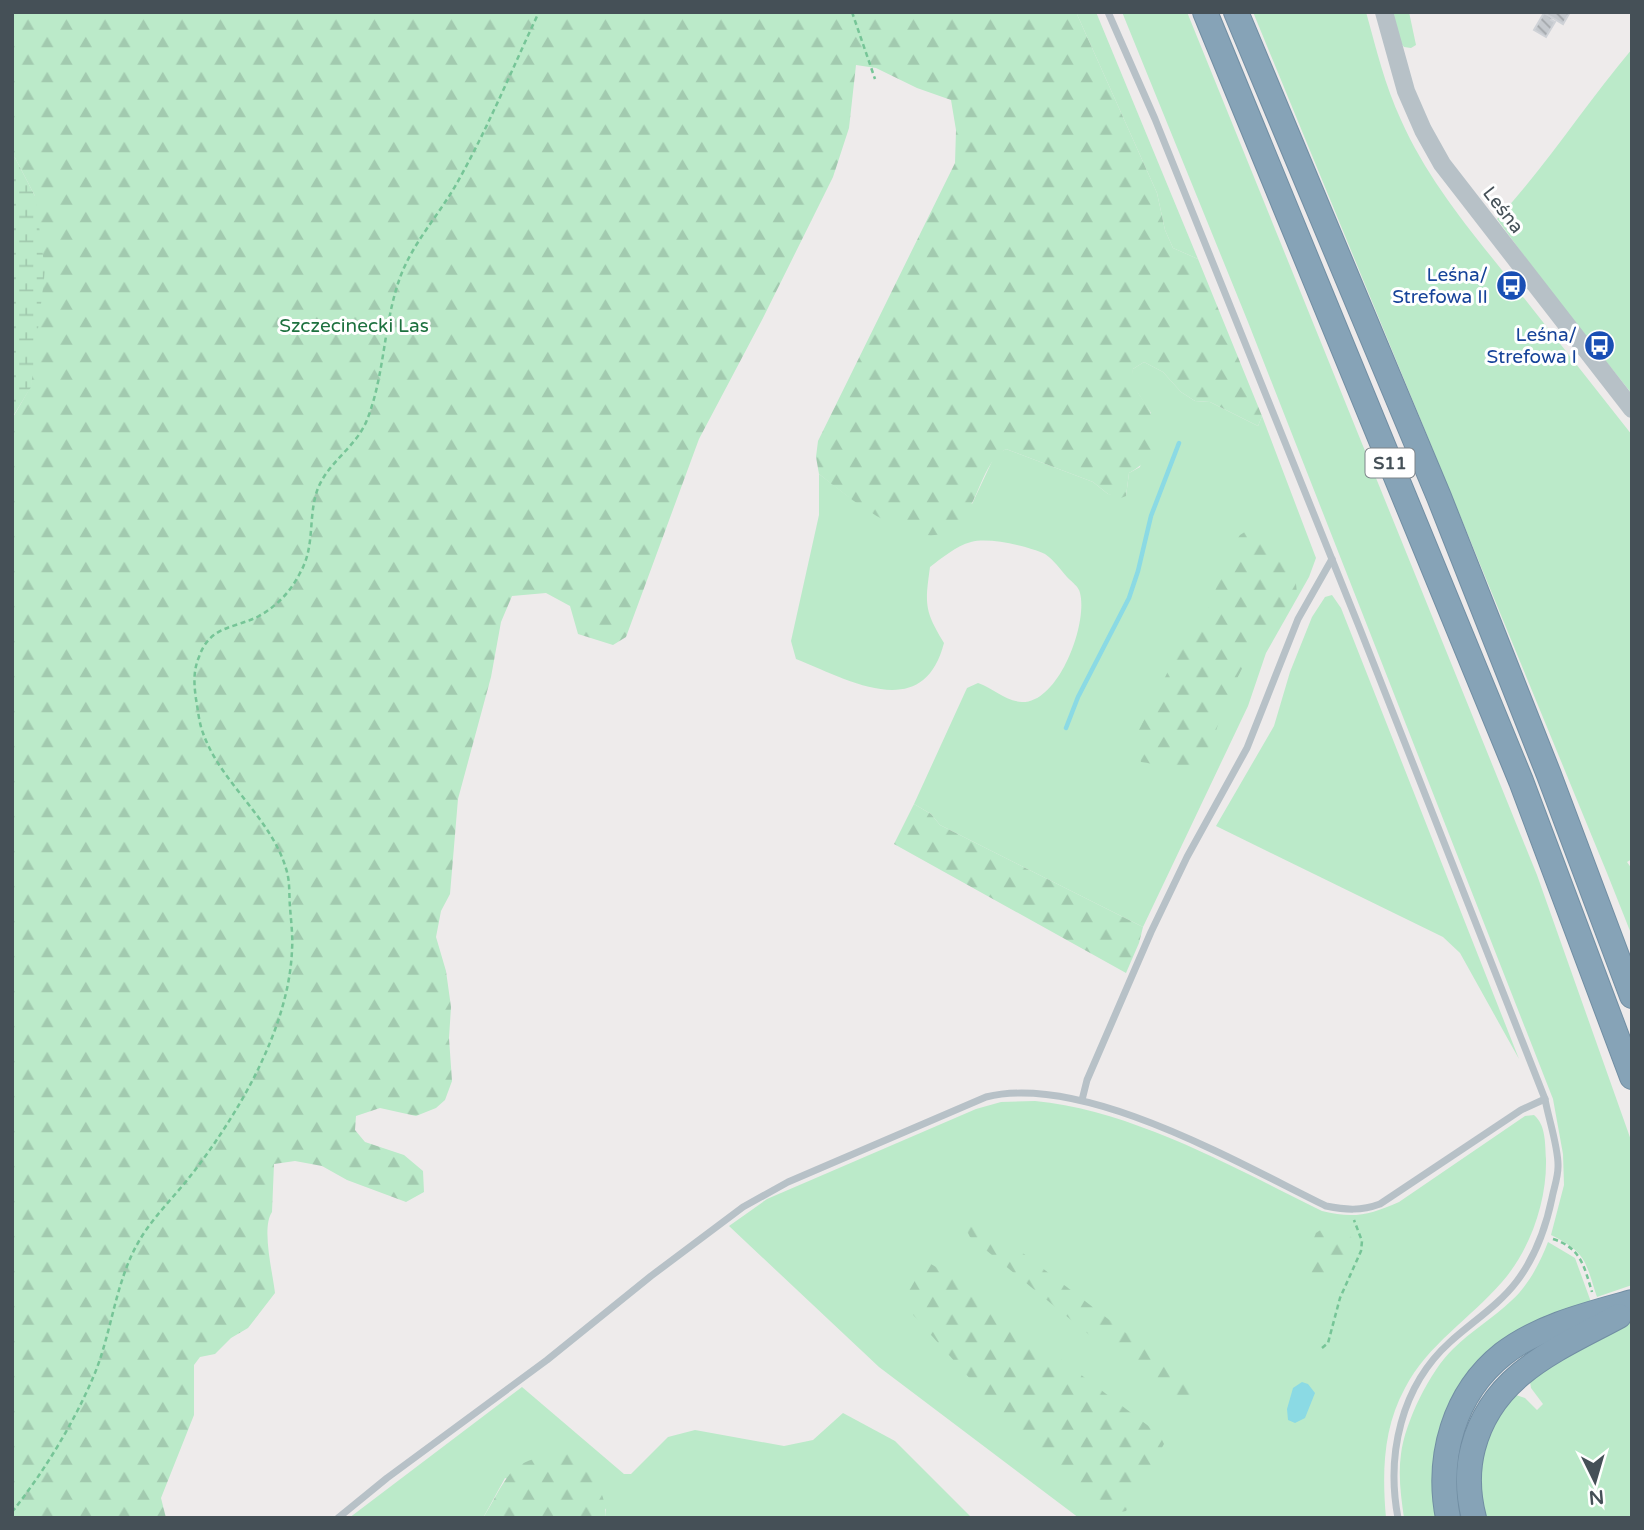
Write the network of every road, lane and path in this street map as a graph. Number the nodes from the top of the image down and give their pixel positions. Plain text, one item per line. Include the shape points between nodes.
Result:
1 (539, 12) edge
2 (852, 12) edge
3 (1108, 12) edge
4 (1205, 12) edge
5 (1236, 12) edge
6 (1384, 12) edge
7 (874, 79) dead end
8 (1632, 409) edge
9 (1332, 559) junction
10 (1632, 996) edge
11 (1632, 1077) edge
12 (1545, 1099) junction
13 (1082, 1100) junction
14 (1351, 1210) junction
15 (1541, 1235) junction
16 (1595, 1301) dead end
17 (1632, 1302) edge
18 (1632, 1310) edge
19 (1322, 1348) dead end
20 (12, 1512) edge
21 (338, 1518) edge
22 (1398, 1518) edge
23 (1448, 1518) edge
24 (1474, 1518) edge

1 - 20 path via 457,184 403,271 366,424 322,477 302,571 279,603 219,630 199,657 194,680 202,732 274,842 287,873 292,949 288,986 267,1049 235,1114 139,1240 93,1379
2 - 7 path
3 - 9 lane
4 - 11 highway, S11 via 1521,781
5 - 10 highway, S11 via 1439,497
6 - 8 street, Leśna via 1406,91 1442,164
9 - 12 lane
9 - 13 lane via 1298,618 1247,748 1151,932
12 - 14 lane via 1521,1110 1380,1204
12 - 15 lane via 1559,1166
13 - 14 lane via 1153,1125 1326,1206
13 - 21 lane via 1020,1091 986,1097 765,1194 651,1276
14 - 19 path via 1361,1251 1340,1298 1328,1343
15 - 16 path via 1564,1243 1581,1258
15 - 22 lane via 1517,1281 1447,1344 1411,1393 1393,1462
17 - 23 highway via 1533,1336 1485,1371 1466,1396 1447,1443 1443,1492
18 - 24 highway via 1532,1364 1491,1404 1470,1459 1468,1482

